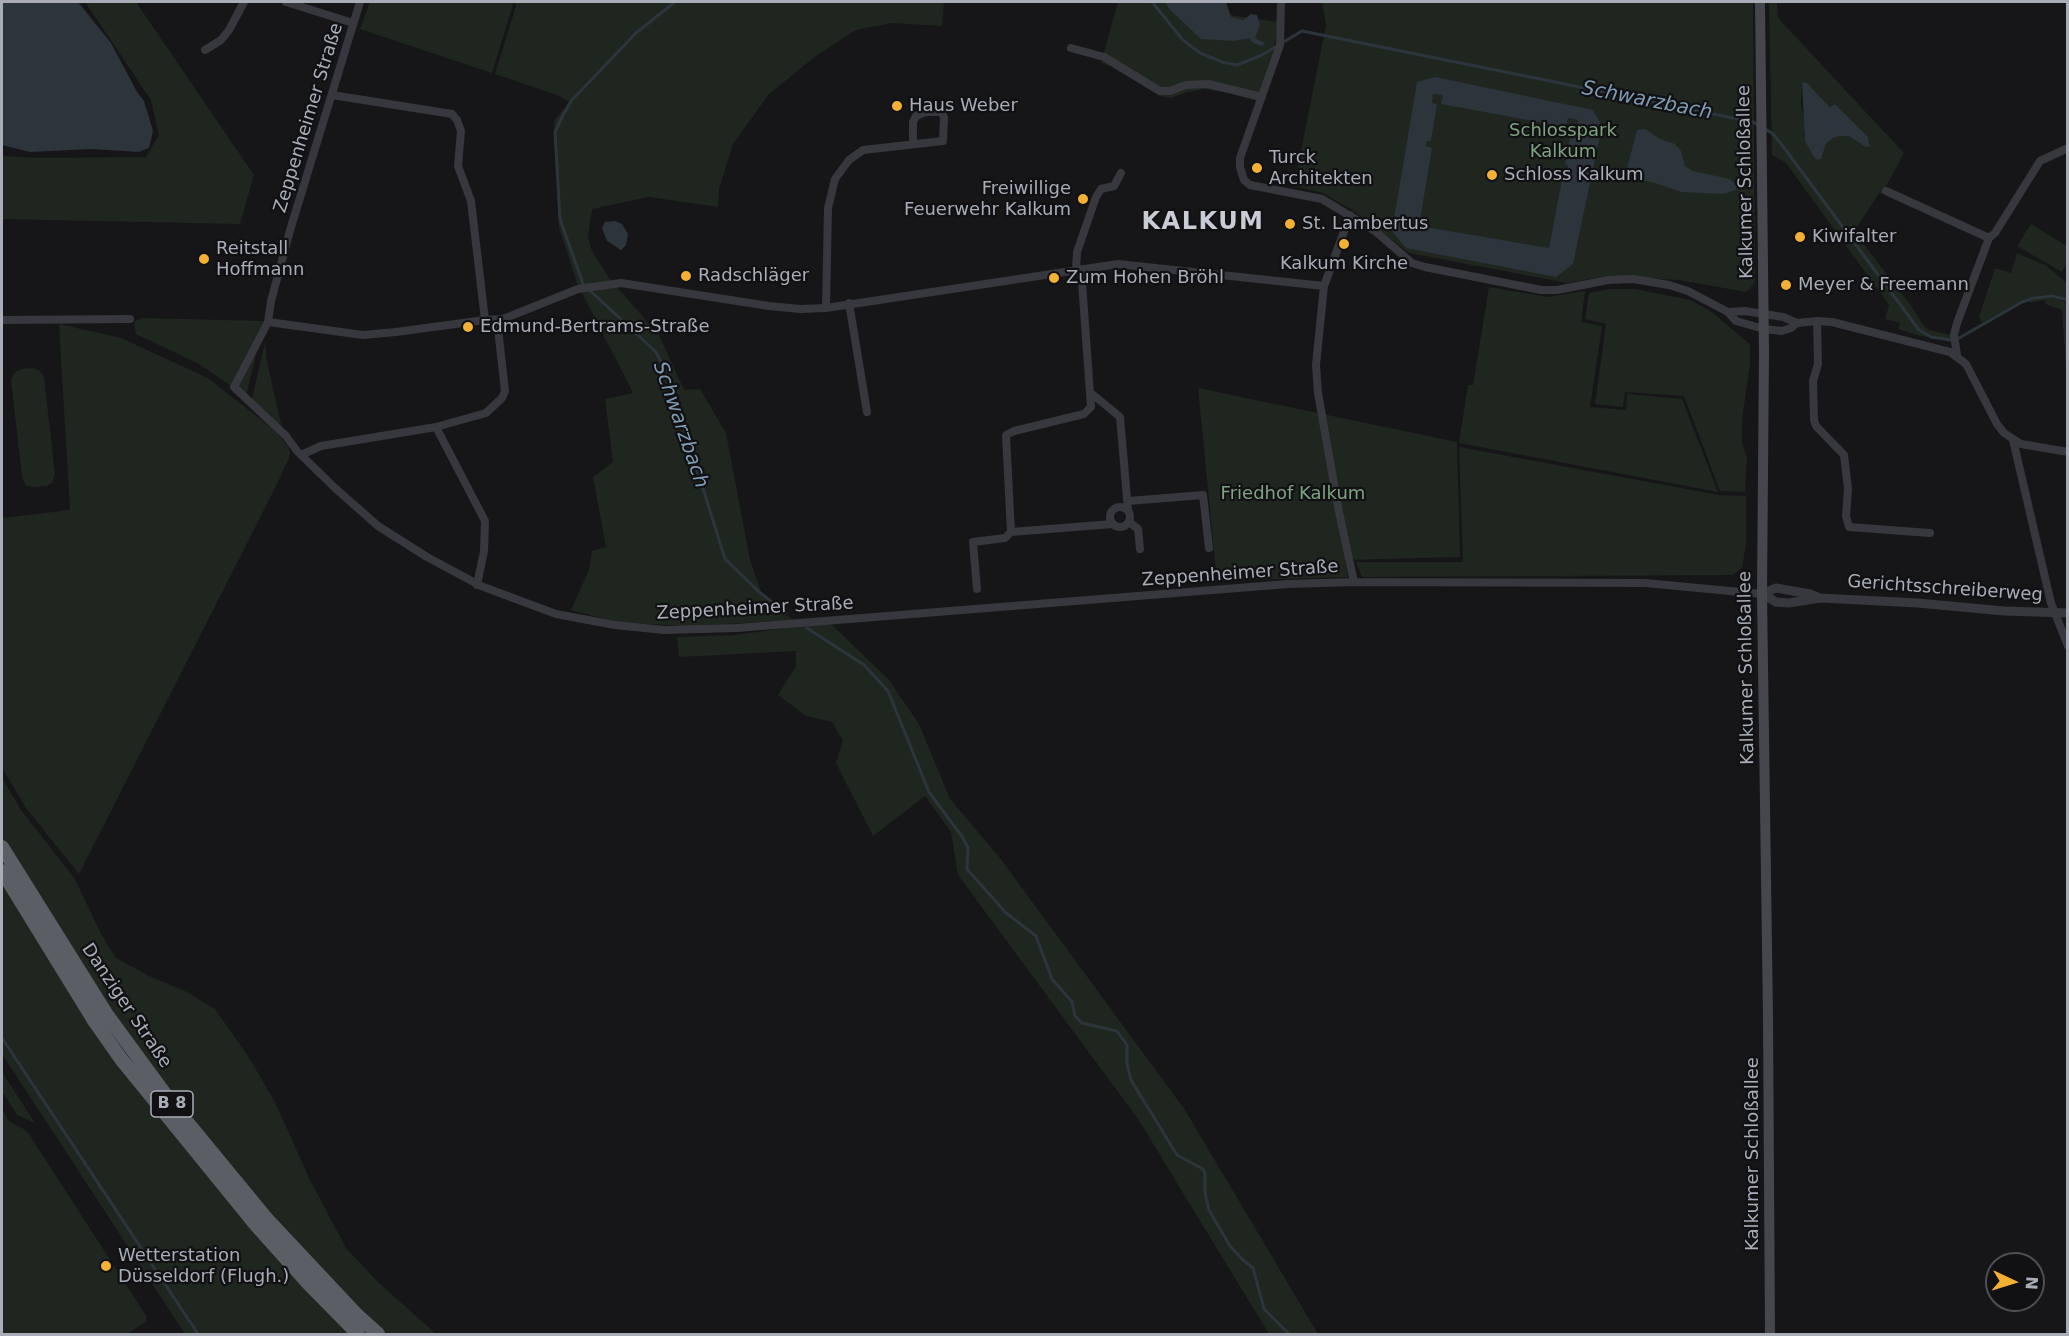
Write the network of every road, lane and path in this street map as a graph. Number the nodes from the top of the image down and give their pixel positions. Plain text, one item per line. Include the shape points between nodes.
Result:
1 (244, 2) edge
2 (286, 2) edge
3 (360, 2) edge
4 (1281, 2) edge
5 (1760, 2) edge
6 (353, 23) junction
7 (1071, 48) dead end
8 (205, 50) dead end
9 (332, 95) junction
10 (1262, 97) junction
11 (913, 144) junction
12 (2067, 148) edge
13 (1121, 173) dead end
14 (1886, 191) dead end
15 (1350, 215) junction
16 (1989, 238) junction
17 (1078, 269) junction
18 (1324, 286) junction
19 (849, 303) junction
20 (826, 308) junction
21 (1728, 312) junction
22 (1764, 314) junction
23 (130, 319) dead end
24 (2, 320) edge
25 (485, 320) junction
26 (497, 320) junction
27 (1817, 321) junction
28 (268, 322) junction
29 (1797, 323) junction
30 (1764, 329) junction
31 (1957, 355) junction
32 (1091, 393) junction
33 (867, 412) dead end
34 (436, 427) junction
35 (2013, 440) junction
36 (2067, 452) edge
37 (301, 455) junction
38 (1128, 501) junction
39 (1128, 510) junction
40 (1129, 522) junction
41 (1113, 524) junction
42 (1011, 532) junction
43 (1930, 533) dead end
44 (1209, 548) dead end
45 (1140, 549) dead end
46 (1354, 582) junction
47 (477, 585) junction
48 (977, 589) dead end
49 (1762, 594) junction
50 (2054, 613) junction
51 (2067, 613) edge
52 (2067, 646) edge
53 (2, 847) edge
54 (2, 871) edge
55 (358, 1335) edge
56 (378, 1335) edge
57 (1770, 1335) edge

1 - 8 street via 222,40
2 - 6 street
3 - 6 street, Zeppenheimer Straße
4 - 10 street via 1280,45
5 - 22 main road, Kalkumer Schloßallee
6 - 9 street, Zeppenheimer Straße
7 - 10 street via 1104,57 1160,91 1208,84
9 - 25 street via 452,114 457,120 461,131 458,166 471,201
9 - 28 street, Zeppenheimer Straße via 291,227
10 - 15 street via 1240,158 1244,180 1250,185 1322,199
11 - 11 street via 943,141 941,112 925,111 916,116
11 - 20 street via 863,150 849,160 835,179 828,208
12 - 16 street via 2040,161
13 - 17 street via 1114,186 1101,189 1096,197 1077,252
14 - 16 street
15 - 18 street
15 - 21 street via 1403,257 1425,267 1541,290 1633,279 1688,291
16 - 31 street via 1954,339
17 - 18 street via 1118,264
17 - 19 street
17 - 32 street
18 - 46 street via 1316,365 1318,393
19 - 20 street
19 - 33 street
20 - 26 street via 769,306 621,283 578,289 537,308
21 - 22 street
21 - 30 street via 1736,321
22 - 29 street
22 - 30 main road, Kalkumer Schloßallee
23 - 24 street
25 - 26 street
25 - 28 street via 363,335
26 - 34 street via 505,391 502,399 486,413
27 - 29 street
27 - 31 street
27 - 43 street via 1814,420 1844,455 1849,527
28 - 37 street, Zeppenheimer Straße via 234,387
29 - 30 street via 1782,330
30 - 49 main road, Kalkumer Schloßallee
31 - 35 street via 1966,364 1996,424
32 - 38 street via 1120,417
32 - 42 street via 1091,407 1084,414 1006,435
34 - 37 street via 321,446
34 - 47 street via 485,521
35 - 36 street
35 - 50 street
37 - 47 street, Zeppenheimer Straße via 378,526
38 - 39 street
38 - 44 street via 1203,495
39 - 40 street
39 - 41 street via 1114,508 1110,515
40 - 41 street via 1122,527
40 - 45 street via 1138,529
41 - 42 street
42 - 48 street via 1005,538 973,542
46 - 47 street, Zeppenheimer Straße via 1222,588 700,630 639,628 556,614
46 - 49 street, Zeppenheimer Straße via 1645,583
49 - 50 street, Gerichtsschreiberweg via 1776,602 1789,603 1820,598
49 - 57 main road, Kalkumer Schloßallee
50 - 51 street, Gerichtsschreiberweg
50 - 52 street
53 - 56 highway, Danziger Straße / B 8 via 107,1015 173,1105 266,1218
54 - 55 highway, Danziger Straße / B 8 via 95,1022 128,1067 256,1225

